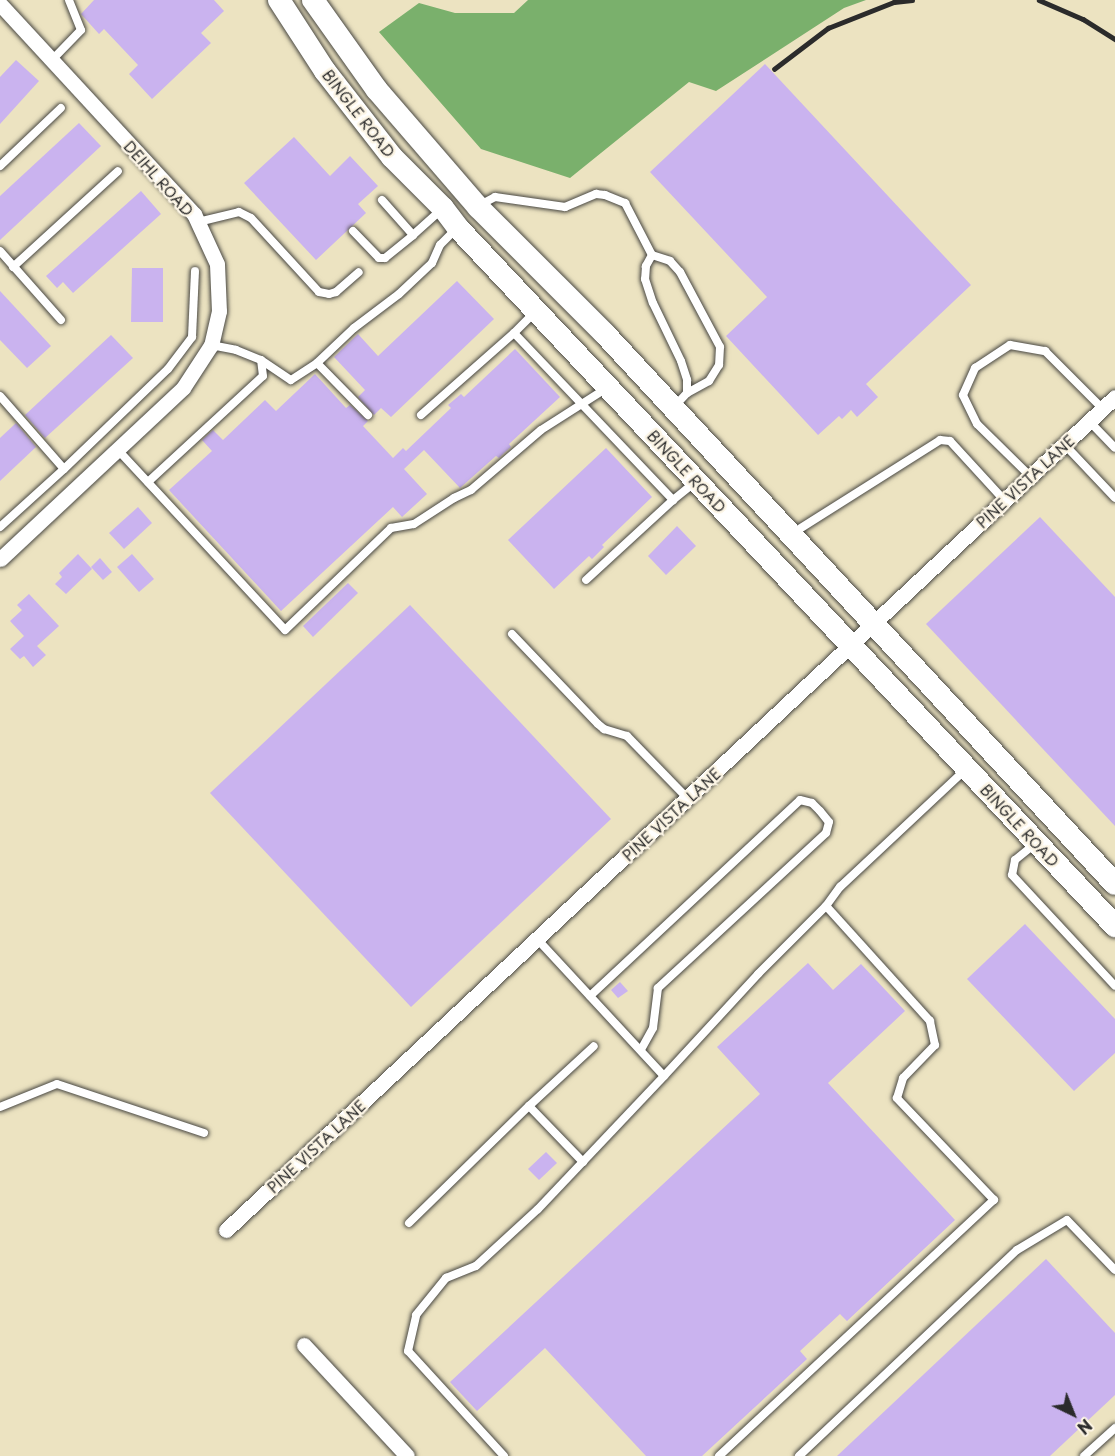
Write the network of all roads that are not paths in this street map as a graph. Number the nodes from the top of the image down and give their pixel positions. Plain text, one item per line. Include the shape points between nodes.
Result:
1 (69, 0) edge
2 (279, 0) edge
3 (314, 0) edge
4 (0, 4) edge
5 (51, 61) junction
6 (61, 108) dead end
7 (0, 166) edge
8 (118, 171) dead end
9 (382, 200) dead end
10 (478, 207) junction
11 (444, 208) junction
12 (198, 222) junction
13 (458, 228) junction
14 (353, 231) dead end
15 (413, 235) junction
16 (0, 251) edge
17 (652, 255) junction
18 (14, 267) junction
19 (195, 271) dead end
20 (359, 272) dead end
21 (538, 310) junction
22 (61, 320) dead end
23 (514, 333) junction
24 (210, 345) junction
25 (261, 360) junction
26 (317, 363) junction
27 (609, 387) junction
28 (0, 396) edge
29 (1115, 397) edge
30 (680, 401) junction
31 (579, 404) junction
32 (1102, 409) junction
33 (368, 415) dead end
34 (421, 415) dead end
35 (1089, 421) junction
36 (650, 431) junction
37 (1064, 444) junction
38 (1115, 448) edge
39 (117, 449) junction
40 (64, 468) junction
41 (1030, 476) junction
42 (696, 481) junction
43 (148, 482) junction
44 (1115, 498) edge
45 (673, 500) junction
46 (1005, 500) junction
47 (0, 527) edge
48 (791, 534) junction
49 (0, 559) edge
50 (586, 580) dead end
51 (875, 623) junction
52 (512, 634) dead end
53 (851, 646) junction
54 (967, 768) junction
55 (688, 799) junction
56 (1058, 823) junction
57 (1037, 843) junction
58 (1115, 884) edge
59 (826, 906) junction
60 (1115, 926) edge
61 (538, 940) junction
62 (1115, 986) edge
63 (590, 996) junction
64 (594, 1046) dead end
65 (641, 1050) junction
66 (664, 1076) junction
67 (529, 1106) junction
68 (0, 1107) edge
69 (204, 1133) dead end
70 (583, 1162) junction
71 (409, 1223) dead end
72 (226, 1230) dead end
73 (1115, 1270) edge
74 (304, 1345) dead end
75 (1115, 1428) edge
76 (400, 1454) edge
77 (504, 1456) edge
78 (719, 1456) edge
79 (799, 1456) edge
80 (1084, 1456) edge

1 - 5 lane via 81,30
2 - 11 main road, BINGLE ROAD via 351,106 392,157
3 - 10 main road, BINGLE ROAD via 377,90
4 - 5 street, DEIHL ROAD
5 - 12 street, DEIHL ROAD
6 - 7 lane
8 - 18 lane
9 - 15 lane
10 - 13 main road
10 - 17 lane via 495,197 565,207 590,196 605,195 625,203
10 - 30 main road, BINGLE ROAD via 604,333
11 - 13 main road, BINGLE ROAD
11 - 15 lane
12 - 20 lane via 239,212 251,218 319,292 336,292
12 - 24 street, DEIHL ROAD via 217,264 219,311
13 - 21 main road, BINGLE ROAD
13 - 26 lane via 440,244 432,263
14 - 15 lane via 379,258 385,258
16 - 18 lane
17 - 30 lane via 645,279 687,380
17 - 30 lane via 670,261 680,272 720,347 719,365 709,381
18 - 22 lane
19 - 40 lane via 192,337 168,369
21 - 23 lane
21 - 27 main road, BINGLE ROAD
23 - 31 lane
23 - 34 lane
24 - 25 lane
24 - 39 street, DEIHL ROAD via 183,388
25 - 26 lane via 291,380
25 - 43 lane via 263,376
26 - 33 lane
27 - 31 lane
27 - 36 main road, BINGLE ROAD
28 - 40 lane
29 - 32 street, PINE VISTA LANE
30 - 36 main road
30 - 48 main road, BINGLE ROAD
31 - 43 lane via 541,430 471,490 414,524 391,528 285,630
31 - 45 lane
32 - 35 street, PINE VISTA LANE
32 - 41 lane via 1045,351 1010,345 975,368 963,395 977,424
35 - 37 street, PINE VISTA LANE
35 - 38 lane
36 - 42 main road, BINGLE ROAD
37 - 41 street, PINE VISTA LANE
37 - 44 lane
39 - 43 lane
39 - 49 street, DEIHL ROAD
40 - 47 lane
41 - 46 street, PINE VISTA LANE
42 - 45 lane
42 - 53 main road, BINGLE ROAD
45 - 50 lane
46 - 48 lane via 950,441 940,440
46 - 51 street, PINE VISTA LANE
48 - 51 main road, BINGLE ROAD
51 - 53 street, PINE VISTA LANE
51 - 56 main road, BINGLE ROAD
52 - 55 lane via 598,724 627,736
53 - 54 main road, BINGLE ROAD
53 - 55 street, PINE VISTA LANE
54 - 57 main road, BINGLE ROAD
54 - 59 lane via 840,887
55 - 61 street, PINE VISTA LANE
56 - 57 main road
56 - 58 main road, BINGLE ROAD
57 - 60 main road, BINGLE ROAD
57 - 62 lane via 1015,860 1012,875
59 - 66 lane
59 - 78 lane via 930,1021 935,1045 903,1078 897,1098 994,1200
61 - 63 lane
61 - 72 street, PINE VISTA LANE
63 - 65 lane
63 - 65 lane via 800,800 812,803 820,811 829,822 826,833 658,988 653,1028
64 - 67 lane
65 - 66 lane
66 - 70 lane
67 - 70 lane
67 - 71 lane
68 - 69 lane via 57,1084
70 - 77 lane via 476,1266 446,1278 416,1315 408,1351
73 - 79 lane via 1067,1220 1017,1250
74 - 76 street
75 - 80 lane

